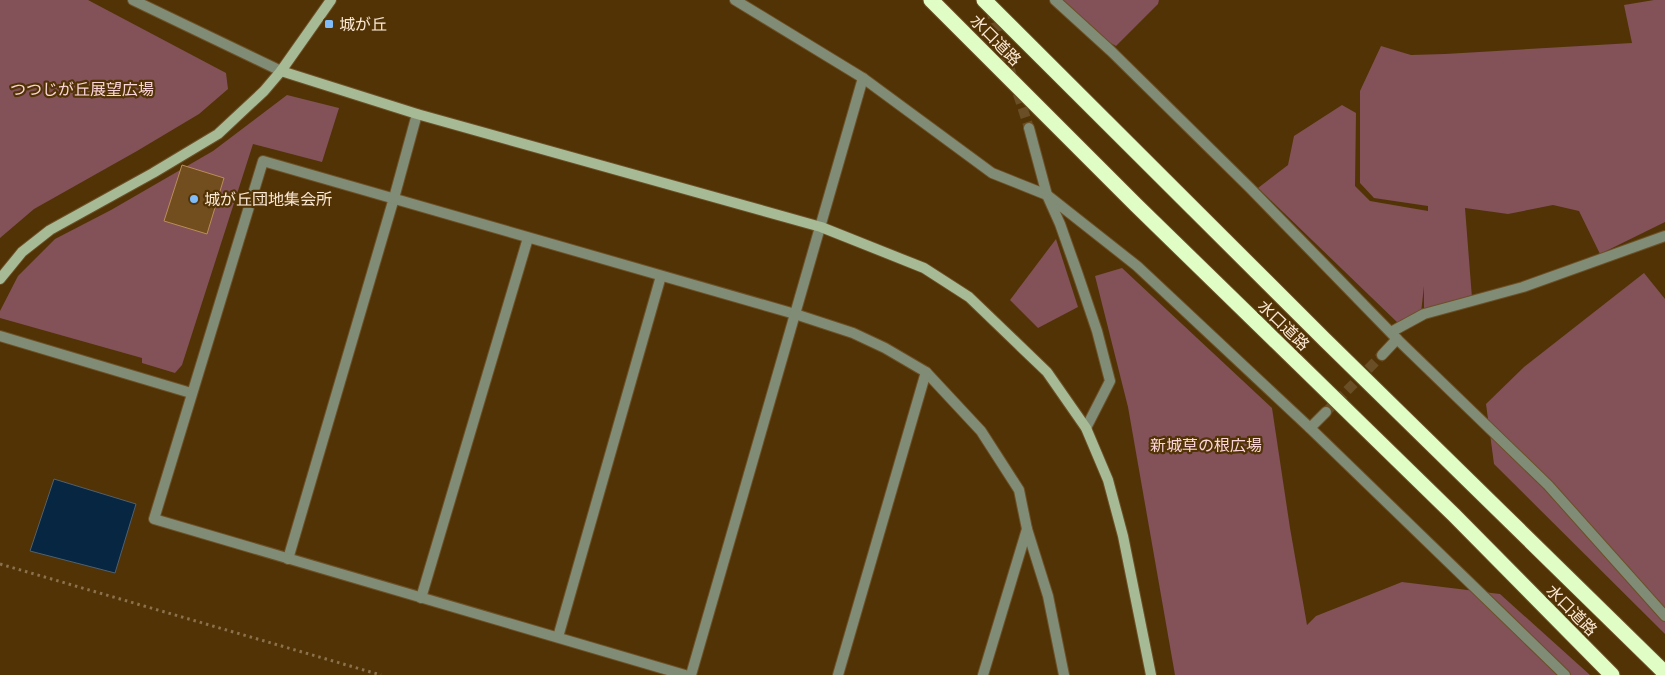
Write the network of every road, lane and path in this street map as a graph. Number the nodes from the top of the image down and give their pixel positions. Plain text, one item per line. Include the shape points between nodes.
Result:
1 (133, 0) edge
2 (331, 0) edge
3 (735, 0) edge
4 (931, 0) edge
5 (984, 0) edge
6 (1055, 0) edge
7 (281, 70) junction
8 (863, 78) junction
9 (417, 114) junction
10 (1029, 128) tunnel mouth
11 (1047, 195) junction
12 (394, 198) junction
13 (821, 227) junction
14 (1665, 236) edge
15 (528, 238) junction
16 (661, 276) junction
17 (0, 279) edge
18 (795, 314) junction
19 (1394, 335) junction
20 (0, 336) edge
21 (1382, 355) tunnel mouth
22 (926, 372) junction
23 (191, 393) junction
24 (1326, 412) tunnel mouth
25 (1086, 428) junction
26 (1310, 428) junction
27 (1027, 529) junction
28 (288, 559) junction
29 (0, 564) edge
30 (420, 598) junction
31 (1665, 616) edge
32 (558, 637) junction
33 (1665, 673) edge
34 (381, 675) edge
35 (684, 675) edge
36 (691, 675) edge
37 (838, 675) edge
38 (983, 675) edge
39 (1064, 675) edge
40 (1151, 675) edge
41 (1565, 675) edge
42 (1612, 675) edge

1 - 7 street
2 - 7 street
3 - 8 street
4 - 42 highway, 水口道路
5 - 33 highway, 水口道路
6 - 19 street via 1250,188
7 - 9 street
7 - 17 street via 264,91 218,134 50,230 22,252
8 - 11 street via 992,172
8 - 13 street
9 - 12 street
9 - 13 street
10 - 11 street
11 - 25 street via 1097,330 1110,381
11 - 26 street via 1137,266
12 - 15 street
12 - 23 street via 263,161
12 - 28 street
13 - 18 street
13 - 25 street via 924,268 969,297 1047,372
14 - 19 street via 1523,287 1424,314
15 - 16 street
15 - 30 street
16 - 18 street
16 - 32 street
18 - 22 street via 853,333
18 - 36 street
19 - 21 street
19 - 31 street via 1548,485
20 - 23 street
22 - 27 street via 981,431 999,458 1019,490
22 - 37 street
23 - 28 street via 154,518
24 - 26 street
25 - 40 street via 1108,480 1123,536
26 - 41 street
27 - 38 street
27 - 39 street via 1048,596
28 - 30 street
29 - 34 path
30 - 32 street
32 - 35 street

